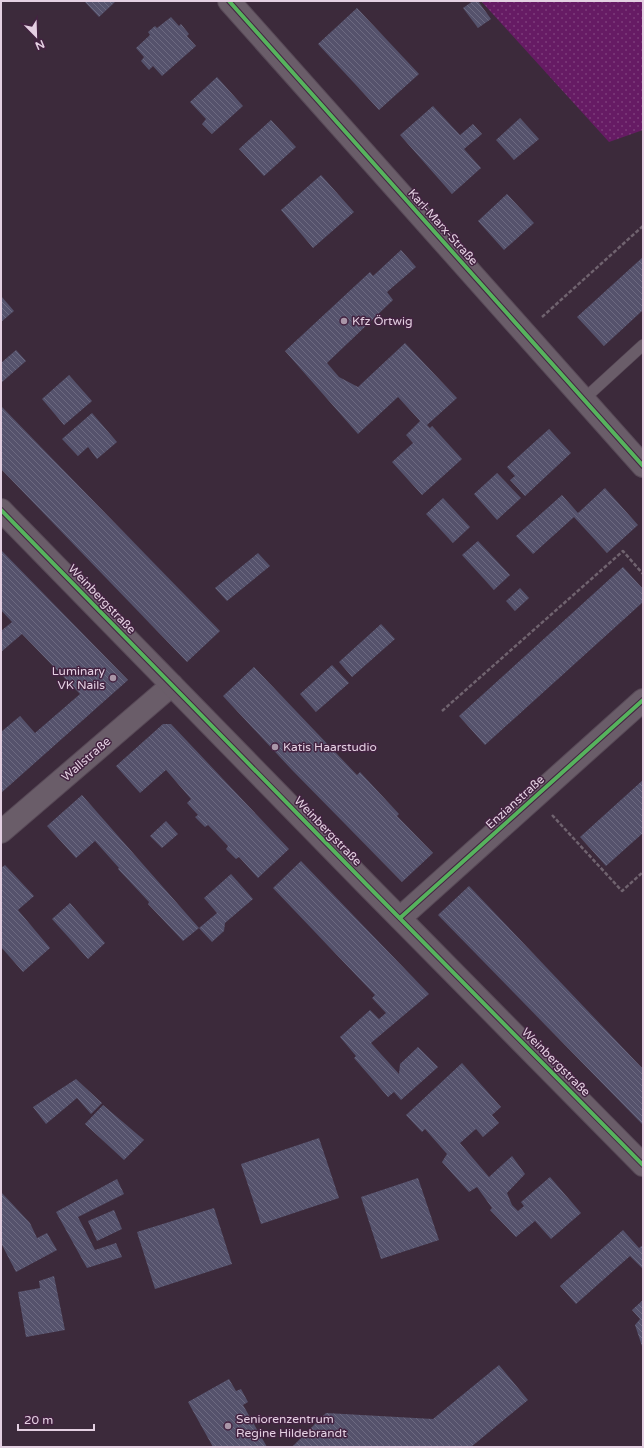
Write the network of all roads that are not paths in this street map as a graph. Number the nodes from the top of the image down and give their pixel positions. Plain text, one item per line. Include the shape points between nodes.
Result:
1 (229, 1) edge
2 (643, 345) edge
3 (584, 399) junction
4 (643, 466) edge
5 (1, 510) edge
6 (172, 685) junction
7 (643, 700) edge
8 (1, 832) edge
9 (400, 918) junction
10 (643, 1165) edge

1 - 3 street, Karl-Marx-Straße
2 - 3 lane
3 - 4 street, Karl-Marx-Straße
5 - 6 street, Weinbergstraße
6 - 8 street, Wallstraße
6 - 9 street, Weinbergstraße
7 - 9 street, Enzianstraße
9 - 10 street, Weinbergstraße

